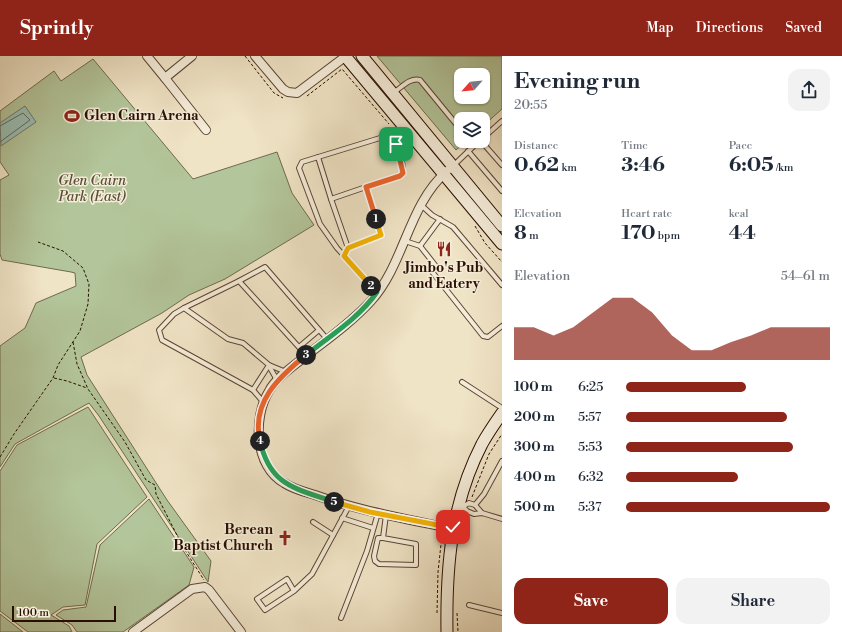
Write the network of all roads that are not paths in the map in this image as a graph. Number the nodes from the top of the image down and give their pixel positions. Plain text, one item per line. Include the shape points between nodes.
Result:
1 (147, 56) edge
2 (192, 56) edge
3 (255, 56) edge
4 (345, 56) edge
5 (362, 56) edge
6 (165, 78) junction
7 (393, 94) junction
8 (454, 121) edge
9 (502, 121) edge
10 (206, 130) dead end
11 (490, 132) edge
12 (380, 138) dead end
13 (386, 138) dead end
14 (472, 148) edge
15 (487, 148) edge
16 (468, 151) junction
17 (318, 157) junction
18 (502, 164) edge
19 (453, 166) junction
20 (443, 174) junction
21 (366, 187) junction
22 (502, 191) edge
23 (331, 198) junction
24 (422, 205) junction
25 (440, 219) junction
26 (500, 219) edge
27 (405, 241) junction
28 (502, 244) edge
29 (420, 246) junction
30 (348, 248) junction
31 (344, 256) junction
32 (239, 280) junction
33 (502, 285) edge
34 (377, 292) junction
35 (184, 308) junction
36 (502, 326) edge
37 (319, 330) junction
38 (327, 339) junction
39 (299, 347) junction
40 (306, 355) junction
41 (269, 365) junction
42 (286, 372) junction
43 (278, 381) junction
44 (462, 382) dead end
45 (253, 390) junction
46 (264, 403) junction
47 (502, 408) edge
48 (502, 413) edge
49 (502, 461) edge
50 (461, 504) junction
51 (475, 505) junction
52 (349, 506) junction
53 (482, 513) junction
54 (382, 514) junction
55 (342, 518) junction
56 (502, 519) edge
57 (313, 522) dead end
58 (373, 528) junction
59 (453, 528) junction
60 (334, 535) junction
61 (383, 538) junction
62 (294, 591) junction
63 (470, 605) dead end
64 (502, 613) edge
65 (341, 618) dead end
66 (133, 632) edge
67 (241, 632) edge
68 (447, 632) edge

1 - 6 street
2 - 6 street
3 - 4 street via 283,89 297,93
4 - 20 main road
5 - 7 main road
6 - 10 street
7 - 8 lane via 410,81 420,80
7 - 19 main road
9 - 11 lane
12 - 17 lane
13 - 21 lane via 392,139 396,144 403,173
14 - 16 lane
15 - 18 lane
16 - 19 lane
16 - 22 lane
17 - 23 lane
17 - 31 lane via 302,162 299,168 320,224
19 - 20 street
19 - 26 main road
20 - 24 street
20 - 28 main road
21 - 23 lane
21 - 30 lane via 381,235
23 - 30 lane
24 - 25 lane
24 - 27 street
25 - 29 lane
25 - 33 lane via 453,227
27 - 29 lane
27 - 34 street via 389,275
29 - 36 lane via 435,265 433,273 483,336 488,336
30 - 31 lane
31 - 34 lane
32 - 35 lane
32 - 37 lane via 265,267
32 - 39 lane
34 - 38 street via 372,300
35 - 41 lane via 228,339 243,343
35 - 45 lane via 174,314 159,330 162,340
37 - 38 lane
37 - 39 lane
38 - 40 street
39 - 40 lane
40 - 42 street
41 - 42 lane
41 - 43 lane
41 - 45 lane
42 - 43 street
43 - 46 street via 269,390
44 - 47 lane
45 - 46 lane
46 - 52 street via 258,431 267,464 273,473 283,483
48 - 50 main road via 469,471
49 - 51 lane
50 - 51 lane
50 - 53 lane via 467,511 474,514
50 - 59 main road
51 - 53 lane
52 - 54 street
52 - 55 lane
53 - 56 lane
54 - 58 lane
54 - 59 street
54 - 61 lane
55 - 58 lane
55 - 60 lane
57 - 60 lane
58 - 65 lane via 367,551
59 - 68 main road via 447,580
60 - 62 lane via 312,574
61 - 61 lane via 378,538 375,561 379,564 416,565 416,544
62 - 62 lane via 265,610 257,598 286,579
63 - 64 lane
66 - 67 street via 192,589 205,586

